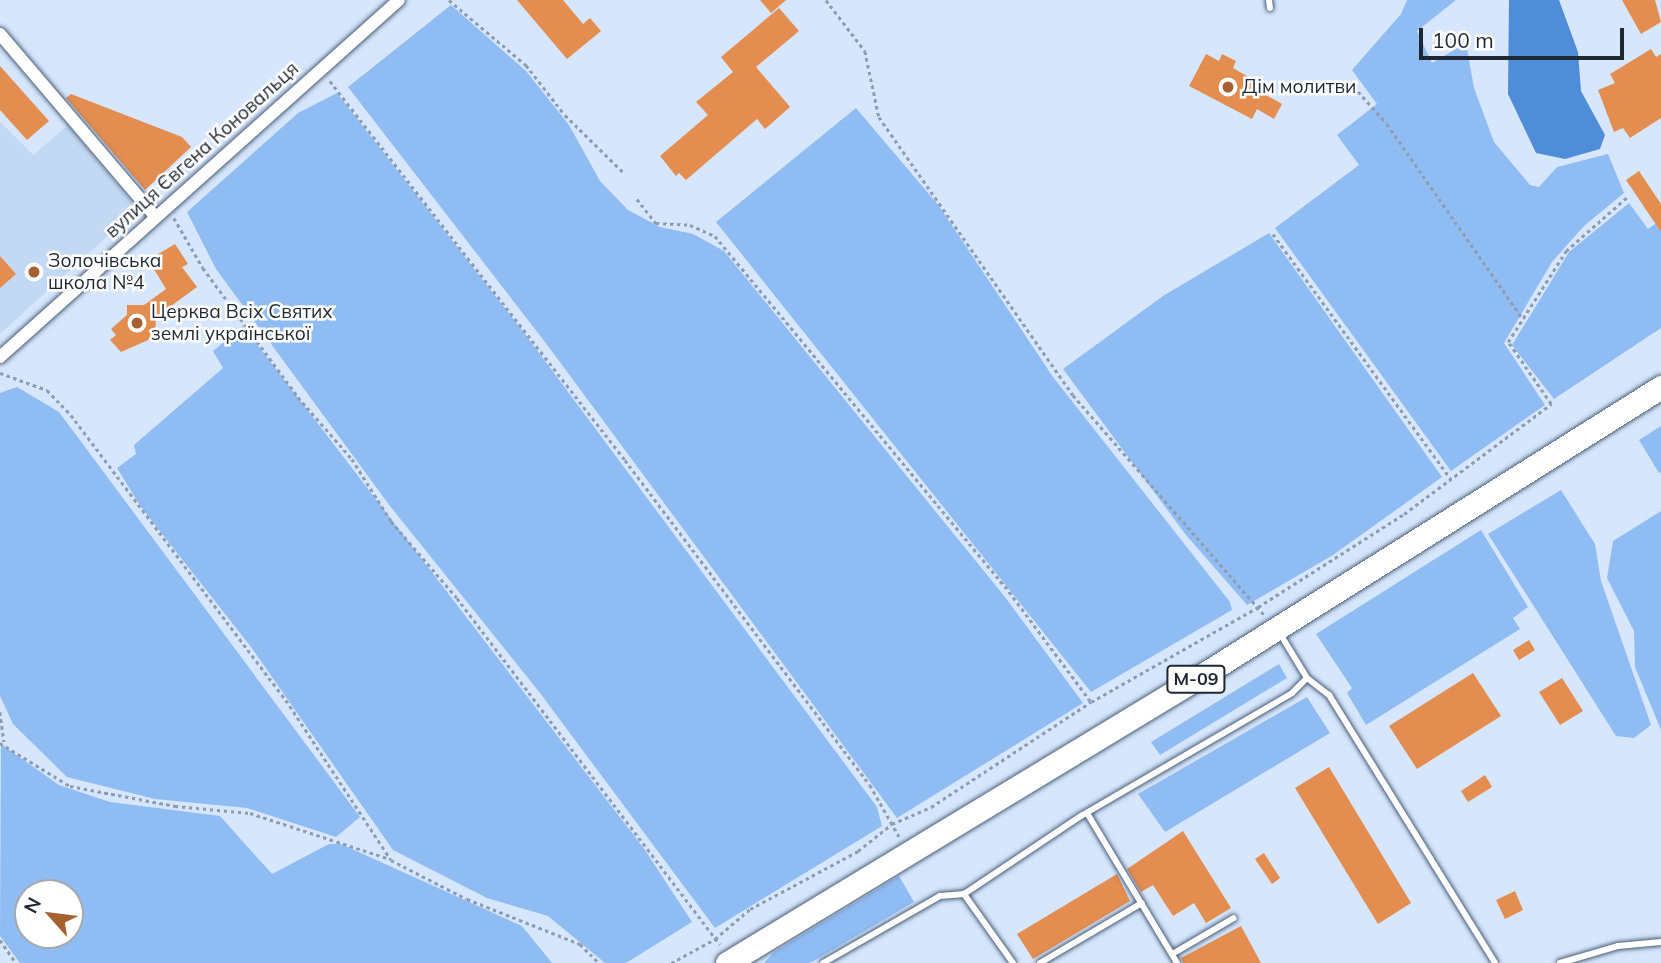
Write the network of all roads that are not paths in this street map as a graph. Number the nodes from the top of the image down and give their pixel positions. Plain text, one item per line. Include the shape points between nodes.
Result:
1 (399, 0) edge
2 (0, 34) edge
3 (156, 217) junction
4 (0, 357) edge
5 (1661, 387) edge
6 (1276, 629) junction
7 (1307, 678) junction
8 (1087, 813) junction
9 (964, 894) junction
10 (1142, 903) junction
11 (1234, 918) dead end
12 (1661, 942) edge
13 (1174, 953) junction
14 (731, 962) edge
15 (823, 963) edge
16 (1013, 963) edge
17 (1040, 963) edge
18 (1177, 963) edge
19 (1495, 963) edge
20 (1560, 963) edge

1 - 3 street, вулиця Євгена Коновальця
2 - 3 street
3 - 4 street, вулиця Євгена Коновальця
5 - 6 highway, М-09
6 - 7 lane
6 - 14 highway, М-09
7 - 8 lane via 1292,692
7 - 19 lane via 1329,695
8 - 9 lane
8 - 10 lane
9 - 15 lane via 940,896
9 - 16 lane
10 - 13 lane
10 - 17 lane
11 - 13 lane
12 - 20 lane via 1618,946
13 - 18 lane

